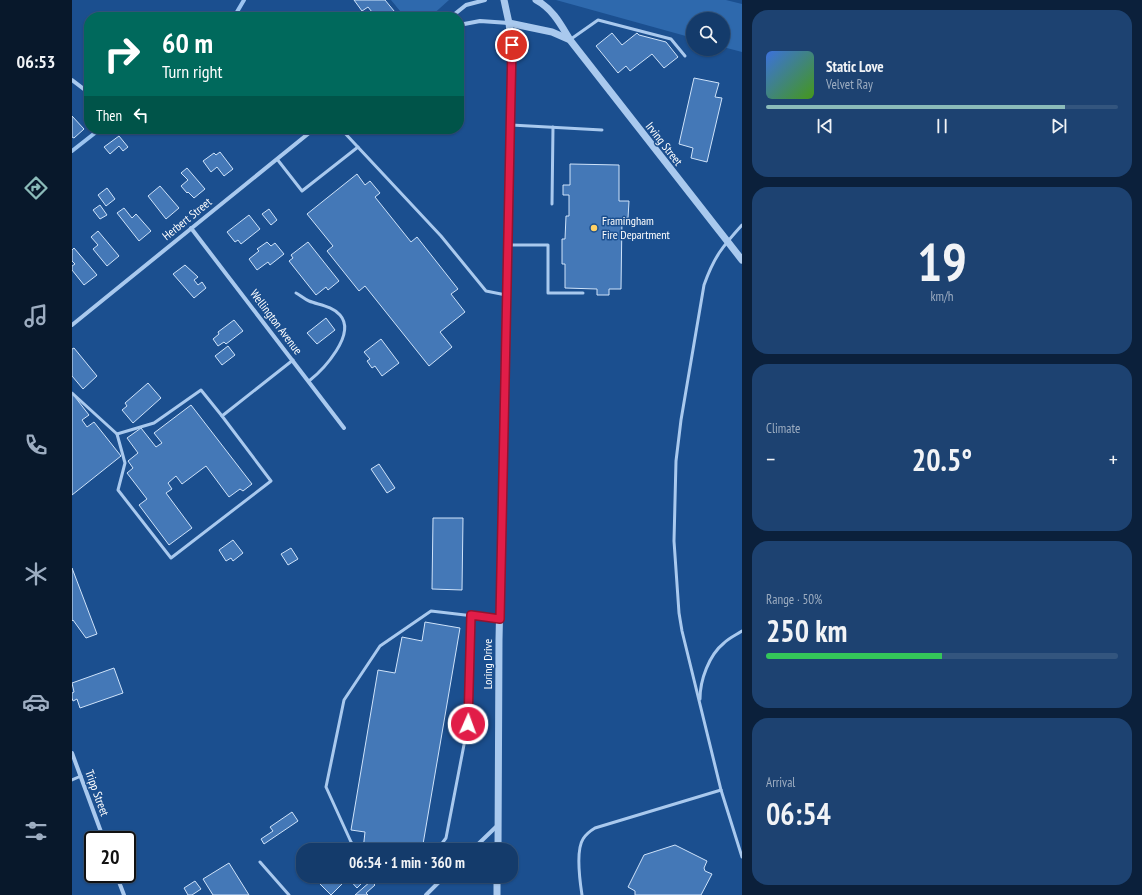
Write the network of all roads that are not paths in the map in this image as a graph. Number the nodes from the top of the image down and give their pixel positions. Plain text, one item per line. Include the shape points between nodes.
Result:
1 (485, 0) edge
2 (504, 0) edge
3 (536, 0) edge
4 (457, 12) edge
5 (509, 23) junction
6 (464, 24) edge
7 (570, 40) junction
8 (685, 56) dead end
9 (72, 80) edge
10 (84, 89) edge
11 (510, 125) junction
12 (553, 127) junction
13 (602, 130) dead end
14 (308, 134) edge
15 (346, 134) edge
16 (358, 147) junction
17 (277, 159) junction
18 (552, 204) dead end
19 (742, 225) edge
20 (192, 228) junction
21 (727, 242) junction
22 (508, 245) junction
23 (742, 260) edge
24 (296, 293) dead end
25 (583, 293) dead end
26 (506, 295) junction
27 (72, 325) edge
28 (293, 360) junction
29 (309, 381) junction
30 (72, 392) edge
31 (222, 416) junction
32 (344, 428) dead end
33 (117, 434) junction
34 (471, 615) junction
35 (500, 619) junction
36 (742, 631) edge
37 (700, 709) junction
38 (72, 752) edge
39 (81, 776) junction
40 (72, 780) edge
41 (721, 790) junction
42 (498, 824) junction
43 (101, 831) edge
44 (352, 843) edge
45 (442, 843) edge
46 (479, 843) edge
47 (498, 843) edge
48 (742, 857) edge
49 (260, 862) dead end
50 (119, 883) edge
51 (438, 883) edge
52 (497, 883) edge
53 (124, 895) edge
54 (290, 895) edge
55 (426, 895) edge
56 (497, 895) edge
57 (582, 895) edge

1 - 4 street via 466,5
2 - 5 street
3 - 7 street, Irving Street via 554,15
5 - 6 street via 480,21
5 - 7 street, Irving Street via 552,32
5 - 11 street, Loring Drive via 512,52
7 - 8 lane via 598,20 671,39
7 - 21 street, Irving Street
9 - 10 street
11 - 12 lane
11 - 22 street, Loring Drive
12 - 13 lane
12 - 18 lane
14 - 17 street, Herbert Street
15 - 16 lane
16 - 17 lane via 302,191
16 - 26 lane via 441,236 486,291
17 - 20 street, Herbert Street
19 - 21 lane
20 - 27 street, Herbert Street
20 - 28 street, Wellington Avenue
21 - 23 street, Irving Street
21 - 37 lane via 714,261 704,285 676,461 674,541 679,613
22 - 25 lane via 548,245 548,293
22 - 26 street, Loring Drive
24 - 29 lane via 340,315 345,328 340,344 331,358
26 - 35 street, Loring Drive
28 - 29 street, Wellington Avenue
28 - 31 lane
29 - 32 street, Wellington Avenue
30 - 33 lane
31 - 33 lane via 201,390 154,423
31 - 33 lane via 271,481 172,558 118,490 125,463
34 - 35 lane
34 - 44 lane via 431,611 380,646 344,700 326,787
34 - 45 lane via 468,724 446,838
35 - 42 street, Loring Drive
36 - 37 lane via 715,652 702,681
37 - 41 lane
38 - 39 street, Tripp Street
39 - 40 lane
39 - 43 street, Tripp Street
41 - 48 lane
41 - 57 lane via 594,828 582,840 579,869
42 - 46 street
42 - 47 street, Loring Drive
49 - 54 lane
50 - 53 street
51 - 55 street
52 - 56 street

